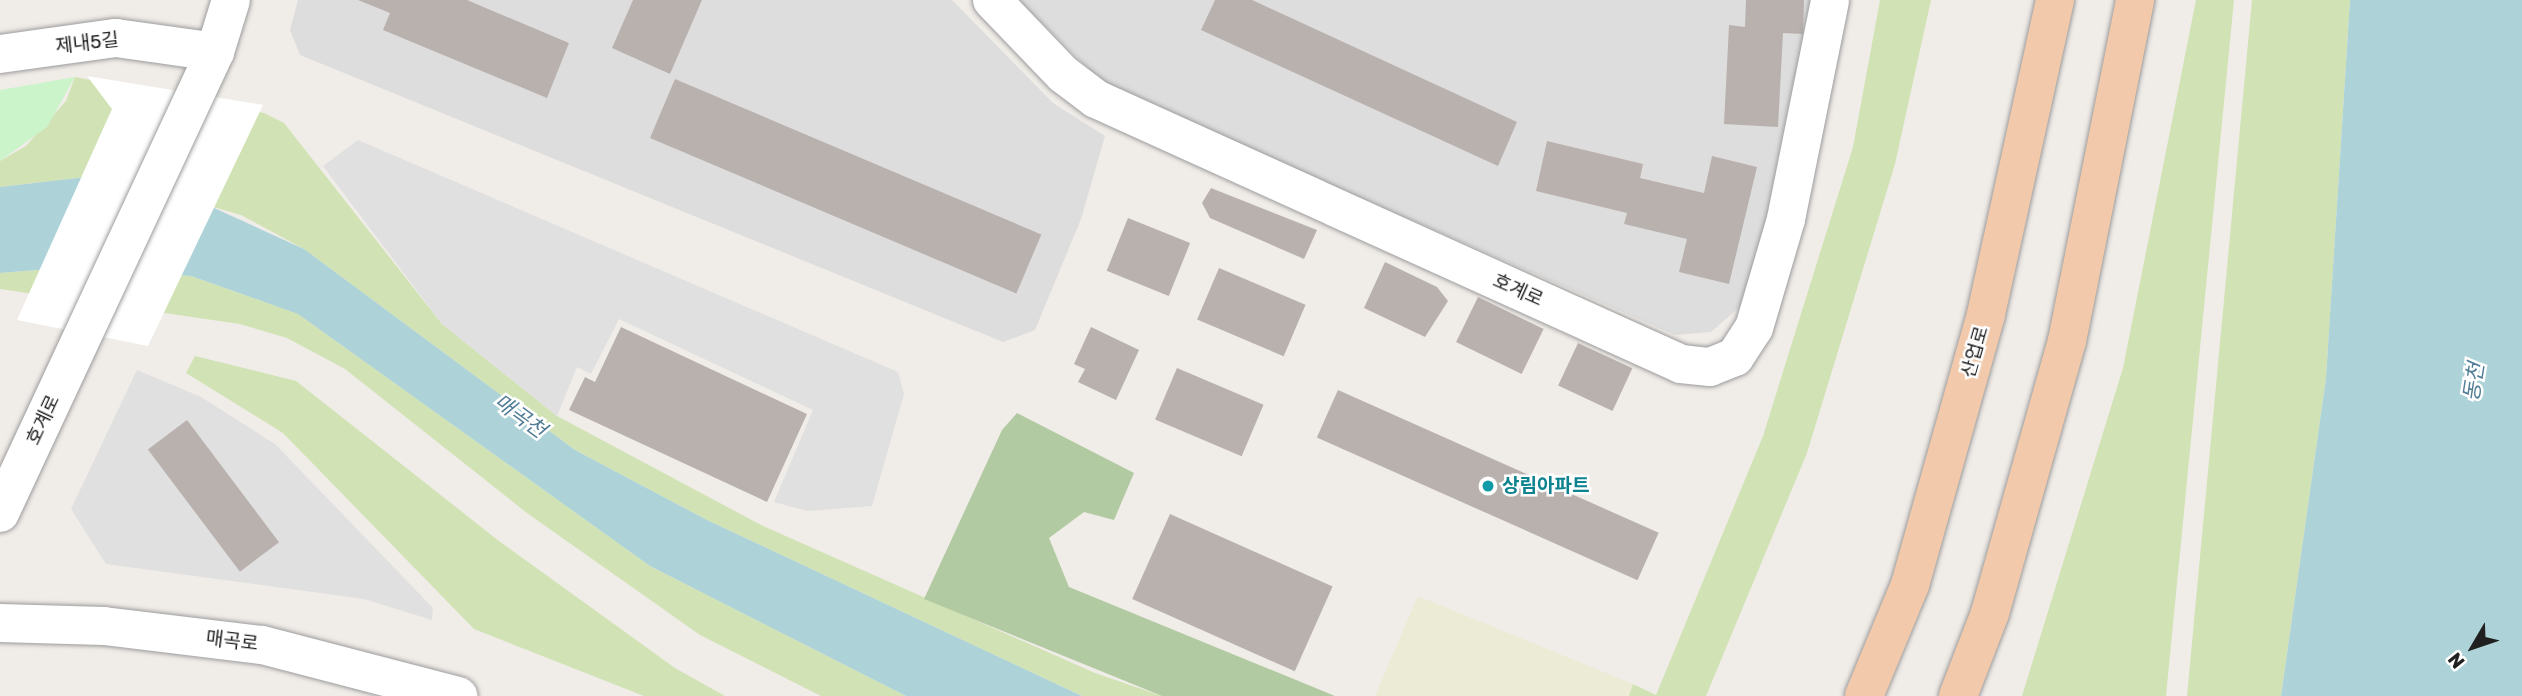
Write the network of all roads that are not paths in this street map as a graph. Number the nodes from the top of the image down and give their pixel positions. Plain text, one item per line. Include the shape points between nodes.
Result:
1 (231, 0) edge
2 (992, 0) edge
3 (1830, 0) edge
4 (2055, 0) edge
5 (2135, 0) edge
6 (215, 52) junction
7 (0, 54) edge
8 (34, 439) junction
9 (0, 467) edge
10 (0, 513) edge
11 (0, 623) edge
12 (458, 696) edge
13 (1864, 696) edge
14 (1958, 696) edge

1 - 6 street
2 - 3 street, 호계로 via 1063,74 1096,99 1681,364 1710,367 1735,357 1754,328 1786,219
4 - 13 main road, 산업로 via 1986,314 1910,584
5 - 14 main road via 2067,341 1990,613
6 - 7 street, 제내5길 via 116,38
6 - 8 street, 호계로
8 - 9 street
8 - 10 street, 호계로
11 - 12 street, 매곡로 via 104,626 262,645

